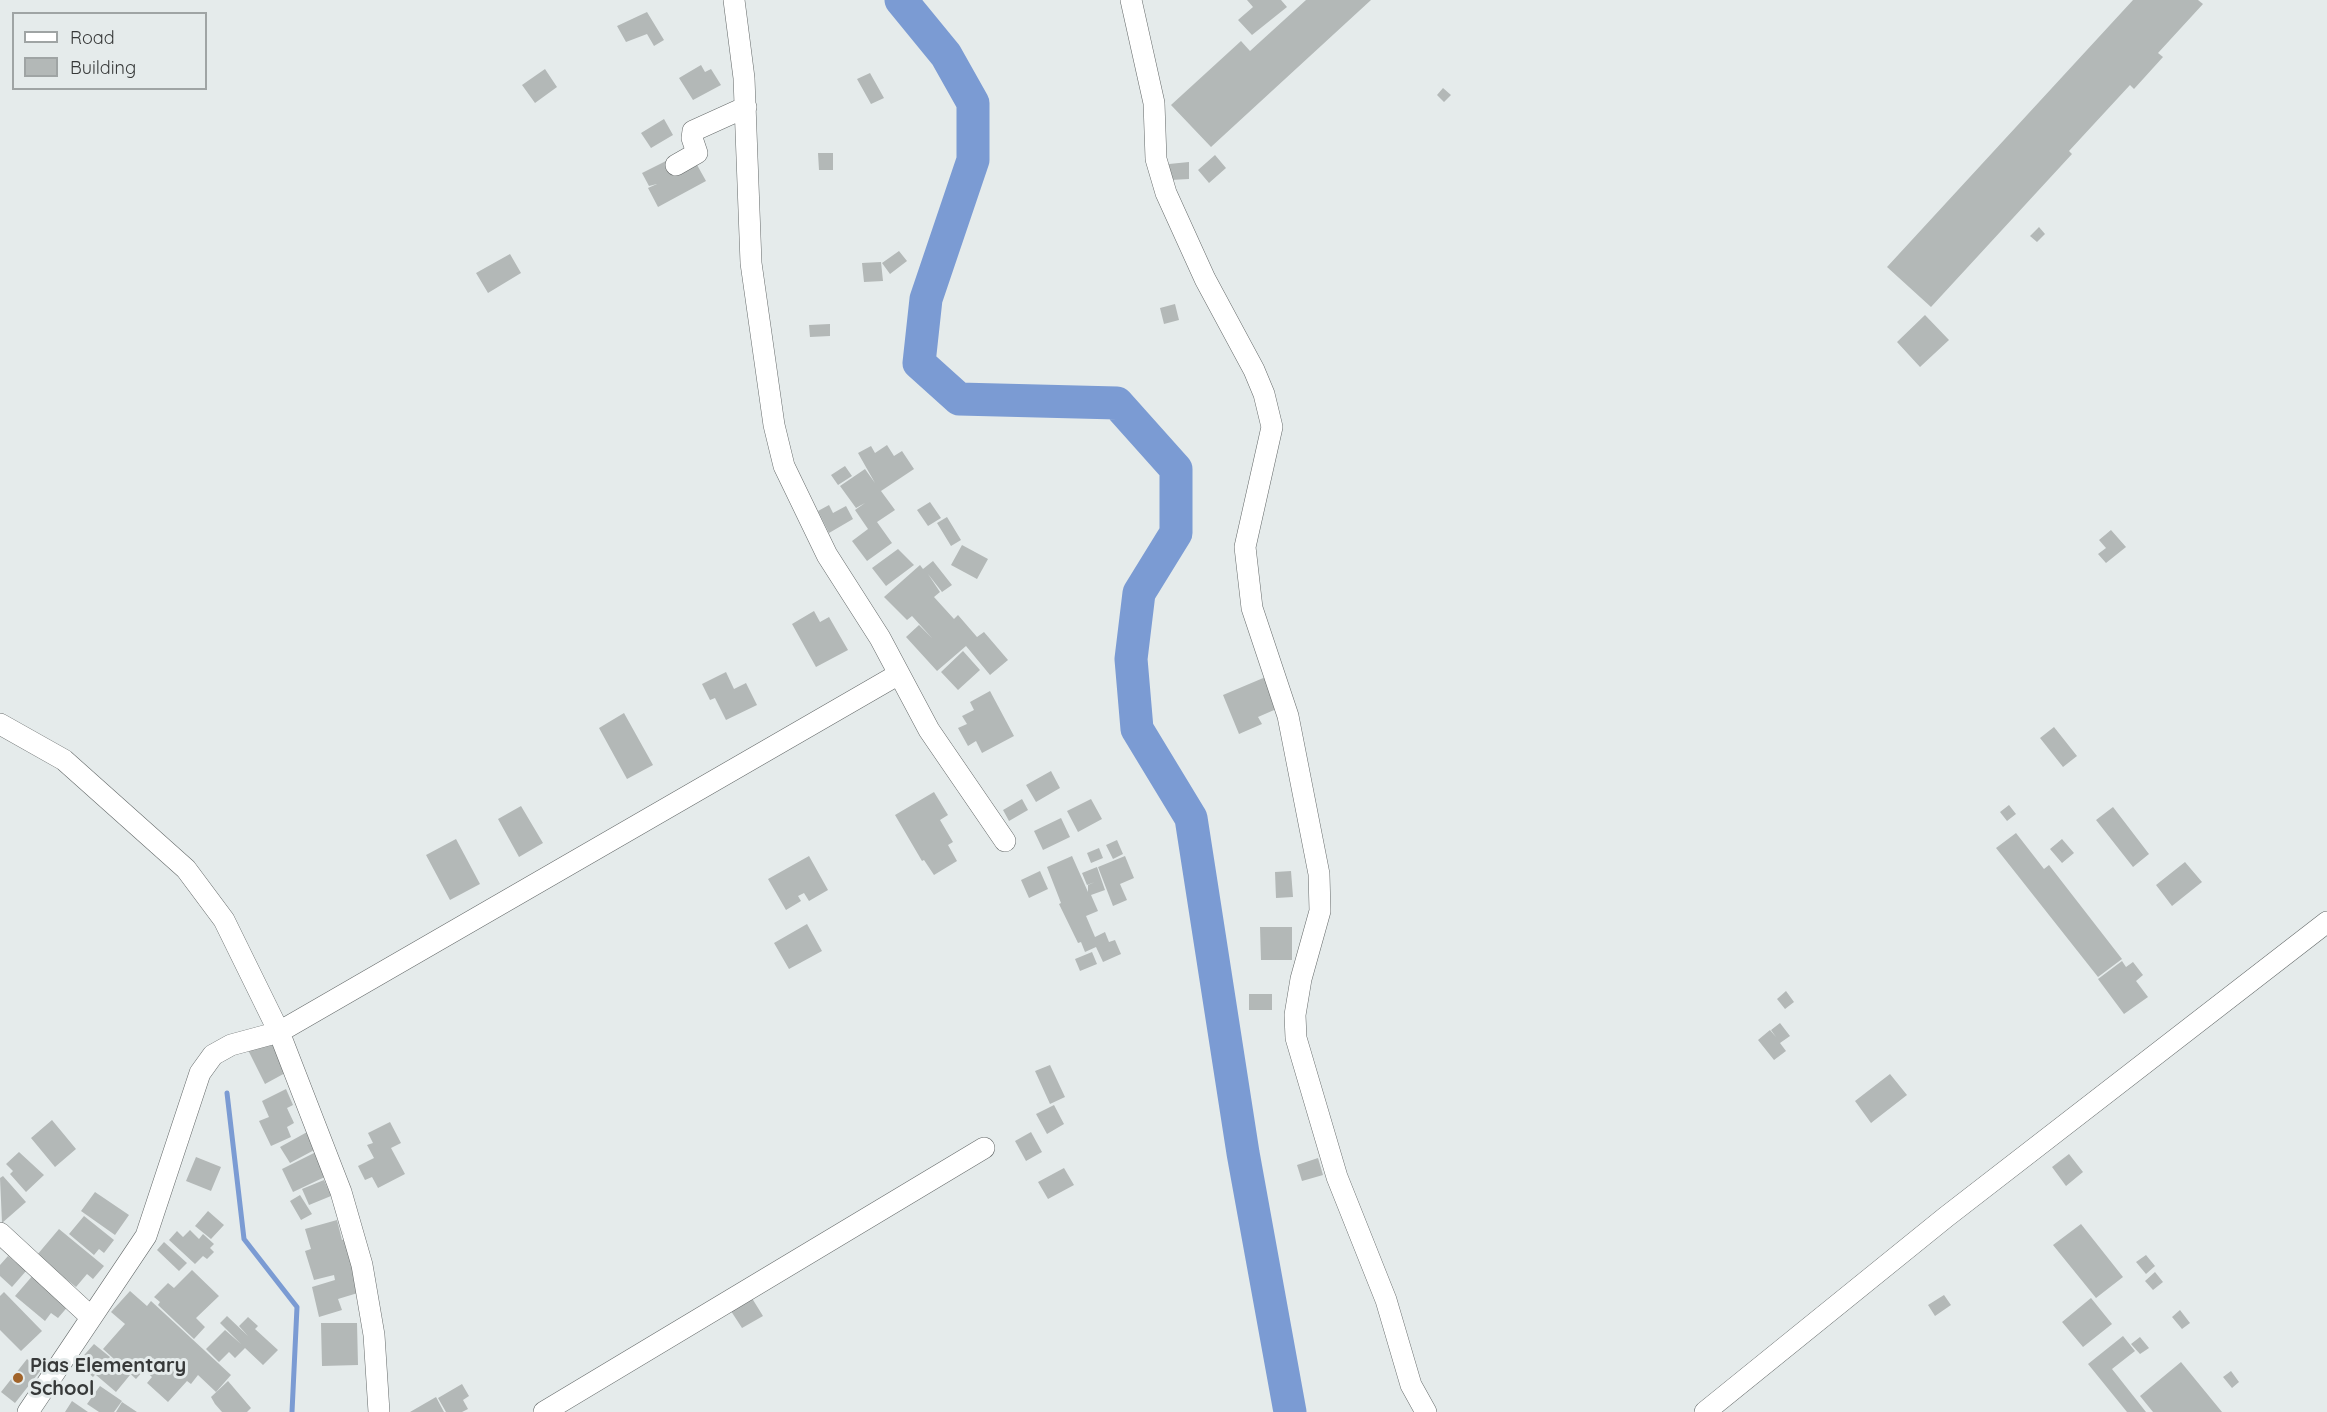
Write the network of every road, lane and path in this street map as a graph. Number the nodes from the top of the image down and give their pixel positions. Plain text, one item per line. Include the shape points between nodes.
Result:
1 (734, 0) edge
2 (1131, 0) edge
3 (746, 107) junction
4 (676, 165) dead end
5 (899, 674) junction
6 (0, 724) edge
7 (1005, 842) dead end
8 (2327, 922) edge
9 (279, 1032) junction
10 (984, 1148) dead end
11 (0, 1233) edge
12 (91, 1317) junction
13 (28, 1412) edge
14 (379, 1412) edge
15 (544, 1412) edge
16 (1426, 1412) edge
17 (1706, 1412) edge

1 - 3 street
2 - 16 street via 1154,103 1156,159 1166,193 1205,279 1254,370 1272,427 1245,547 1252,608 1288,716 1319,874 1320,911 1301,979 1296,1038 1337,1177 1386,1300 1411,1385
3 - 4 street via 693,131 697,153
3 - 5 street via 751,263 774,425 784,466 827,555
5 - 7 street via 930,730
5 - 9 street
6 - 9 street via 64,760 186,869 224,920
8 - 17 street via 1946,1217
9 - 12 street via 231,1045 213,1055 200,1073 146,1236
9 - 14 street via 341,1192 362,1265 374,1335
10 - 15 street
11 - 12 street
12 - 13 street

